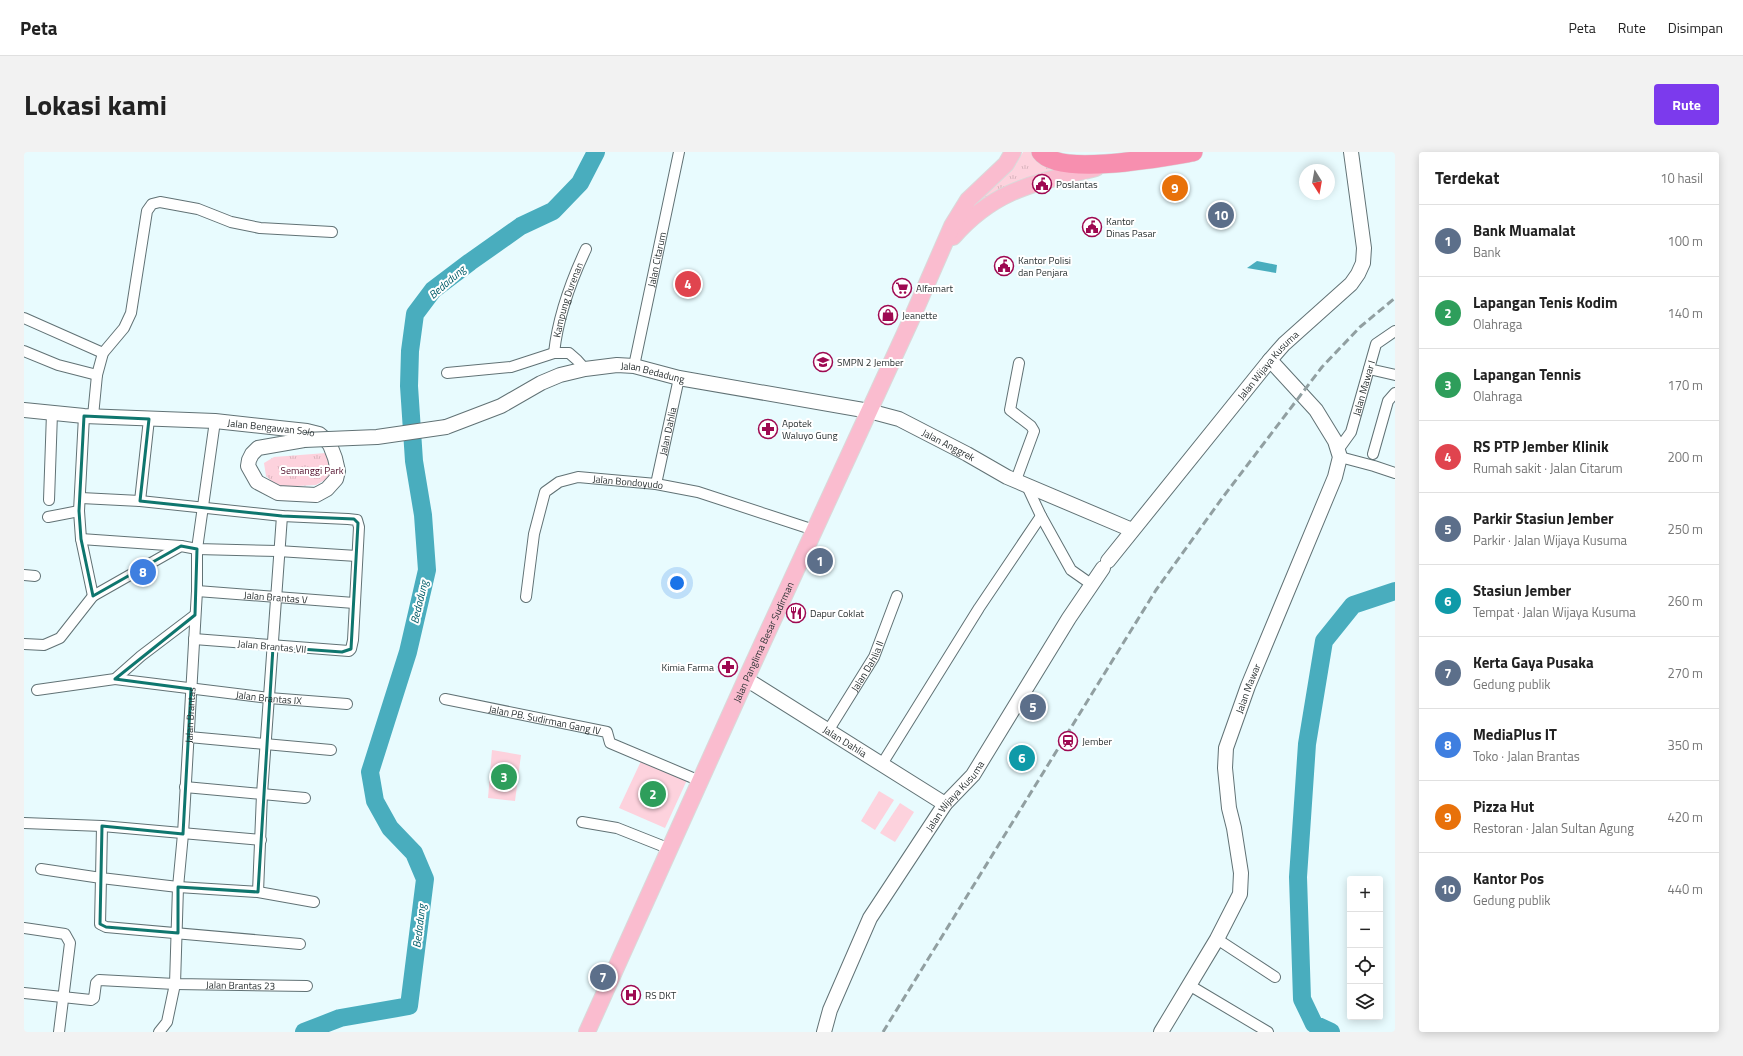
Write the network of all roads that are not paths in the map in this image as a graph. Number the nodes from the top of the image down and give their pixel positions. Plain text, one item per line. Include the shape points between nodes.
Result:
1 (679, 152) edge
2 (1013, 152) edge
3 (1041, 152) edge
4 (1193, 152) edge
5 (1351, 152) edge
6 (1112, 164) junction
7 (332, 232) dead end
8 (586, 249) dead end
9 (940, 252) junction
10 (24, 318) edge
11 (1395, 331) edge
12 (24, 351) edge
13 (103, 353) junction
14 (554, 353) junction
15 (1270, 360) junction
16 (1018, 363) dead end
17 (634, 366) junction
18 (585, 368) junction
19 (1369, 369) junction
20 (447, 373) dead end
21 (97, 375) junction
22 (1395, 375) edge
23 (679, 378) junction
24 (1395, 393) edge
25 (24, 410) edge
26 (869, 411) junction
27 (52, 413) junction
28 (88, 416) junction
29 (149, 419) junction
30 (215, 421) junction
31 (304, 440) joint
32 (1339, 453) junction
33 (1373, 454) dead end
34 (1395, 474) edge
35 (1021, 482) junction
36 (656, 484) junction
37 (81, 498) junction
38 (49, 500) dead end
39 (140, 501) junction
40 (202, 508) junction
41 (79, 511) junction
42 (282, 516) junction
43 (1041, 516) junction
44 (48, 517) dead end
45 (814, 530) junction
46 (1132, 530) junction
47 (81, 539) junction
48 (181, 546) junction
49 (197, 549) junction
50 (278, 551) junction
51 (358, 556) junction
52 (24, 575) edge
53 (35, 576) dead end
54 (1091, 584) junction
55 (197, 591) junction
56 (93, 596) junction
57 (526, 596) dead end
58 (897, 596) dead end
59 (276, 597) junction
60 (354, 603) junction
61 (195, 615) junction
62 (194, 639) junction
63 (24, 644) edge
64 (273, 647) junction
65 (115, 679) junction
66 (746, 679) junction
67 (191, 689) junction
68 (37, 690) dead end
69 (269, 698) junction
70 (445, 699) dead end
71 (347, 704) dead end
72 (828, 731) junction
73 (189, 737) junction
74 (266, 744) junction
75 (331, 750) dead end
76 (882, 764) junction
77 (700, 781) junction
78 (186, 787) junction
79 (262, 794) junction
80 (305, 798) dead end
81 (945, 804) junction
82 (582, 822) dead end
83 (24, 823) edge
84 (102, 826) junction
85 (183, 834) junction
86 (261, 840) junction
87 (670, 849) junction
88 (41, 869) dead end
89 (101, 878) junction
90 (178, 887) junction
91 (258, 892) junction
92 (314, 902) dead end
93 (24, 928) edge
94 (178, 932) junction
95 (1217, 938) junction
96 (300, 944) dead end
97 (1275, 977) dead end
98 (175, 984) junction
99 (1189, 985) junction
100 (307, 986) dead end
101 (24, 993) edge
102 (63, 997) junction
103 (1163, 1031) edge
104 (59, 1032) edge
105 (159, 1032) edge
106 (587, 1032) edge
107 (824, 1032) edge
108 (1268, 1032) edge

1 - 17 street, Jalan Citarum
2 - 9 main road, Jalan Panglima Besar Sudirman via 996,175 968,200
3 - 6 highway via 1044,157 1058,162
4 - 6 highway
5 - 15 street, Jalan Wijaya Kusuma via 1363,234 1364,248 1360,268 1351,284 1284,344
6 - 9 main road, Jalan Panglima Besar Sudirman via 1023,187 1000,197 970,219
7 - 13 street via 260,228 231,222 198,209 160,202 152,204 147,211 131,313 124,328
8 - 14 street, Kampung Durenan via 565,301
9 - 26 main road, Jalan Panglima Besar Sudirman
10 - 13 street
11 - 19 street, Jalan Mawar I via 1376,344
12 - 21 street via 58,365
13 - 21 street
14 - 18 street, Kampung Durenan via 569,353
14 - 20 street, Kampung Durenan via 511,367
15 - 32 street via 1316,410
15 - 46 street, Jalan Wijaya Kusuma
16 - 35 street via 1010,410 1032,426 1034,431
17 - 18 street, Jalan Bedadung
17 - 23 street, Jalan Bedadung
18 - 31 street, Jalan Bedadung, bridge via 541,383 501,406 446,427 377,437
19 - 22 street
19 - 32 street, Jalan Mawar I via 1352,432
21 - 28 street
23 - 26 street, Jalan Bedadung
23 - 36 street, Jalan Dahlia
24 - 33 street via 1388,401
25 - 27 street, Jalan Bengawan Solo
26 - 35 street, Jalan Anggrek via 899,419
26 - 45 main road, Jalan Panglima Besar Sudirman
27 - 28 street, Jalan Bengawan Solo
27 - 38 street
28 - 29 street, Jalan Bengawan Solo
28 - 37 street
29 - 30 street, Jalan Bengawan Solo
29 - 39 street
30 - 31 street, Jalan Bengawan Solo via 305,430 326,439 338,471 336,479 327,489 316,495 278,493 257,482 248,466 249,460 258,448
30 - 40 street, Jalan Brantas
32 - 34 street
32 - 95 street, Jalan Mawar via 1335,477 1248,686 1226,748 1224,768 1241,873 1240,894
35 - 43 street
35 - 46 street, Jalan Anggrek
36 - 45 street, Jalan Bondoyudo via 698,492
36 - 57 street, Jalan Bondoyudo via 578,477 559,482 545,492 534,534
37 - 39 street
37 - 41 street
39 - 40 street
40 - 42 street
40 - 49 street, Jalan Brantas
41 - 44 street
41 - 47 street
42 - 50 street
42 - 51 street via 357,520
43 - 54 street via 1071,570
43 - 76 street via 979,608
45 - 66 main road, Jalan Panglima Besar Sudirman
46 - 54 street, Jalan Wijaya Kusuma
47 - 48 street
47 - 56 street
48 - 49 street
48 - 56 street
49 - 50 street
49 - 55 street, Jalan Brantas
50 - 51 street
50 - 59 street
51 - 60 street
52 - 53 street
54 - 81 street, Jalan Wijaya Kusuma via 973,775
55 - 59 street, Jalan Brantas V
55 - 61 street, Jalan Brantas
56 - 63 street via 60,638 44,646
58 - 72 street, Jalan Dahlia II via 874,657
59 - 60 street, Jalan Brantas V
59 - 64 street
60 - 64 street, Jalan Brantas VII via 352,646 349,651
61 - 62 street, Jalan Brantas
61 - 65 street
62 - 64 street, Jalan Brantas VII
62 - 67 street, Jalan Brantas
64 - 69 street
65 - 67 street, Jalan Brantas IX
65 - 68 street, Jalan Brantas IX
66 - 72 street, Jalan Dahlia
66 - 77 main road, Jalan Panglima Besar Sudirman
67 - 69 street, Jalan Brantas IX
67 - 73 street, Jalan Brantas
69 - 71 street, Jalan Brantas IX
69 - 74 street
70 - 77 street, Jalan PB. Sudirman Gang IV via 607,732 610,743
72 - 76 street, Jalan Dahlia
73 - 74 street
73 - 78 street, Jalan Brantas
74 - 75 street
74 - 79 street
76 - 81 street, Jalan Dahlia
77 - 87 main road, Jalan Panglima Besar Sudirman
78 - 79 street
78 - 85 street, Jalan Brantas
79 - 80 street
79 - 86 street
81 - 107 street, Jalan Wijaya Kusuma via 870,918 830,1010
82 - 87 street via 617,828
83 - 84 street
84 - 85 street
84 - 89 street
85 - 86 street
85 - 90 street, Jalan Brantas
86 - 91 street
87 - 106 main road, Jalan Panglima Besar Sudirman
88 - 89 street
89 - 90 street
89 - 94 street via 100,924 106,928
90 - 91 street
90 - 94 street, Jalan Brantas
91 - 92 street
93 - 102 street via 58,932 67,937 70,943
94 - 96 street
94 - 98 street, Jalan Brantas
95 - 97 street
95 - 99 street, Jalan Mawar
98 - 100 street, Jalan Brantas 23
98 - 102 street, Jalan Brantas 23 via 99,980 92,1000
98 - 105 street, Jalan Brantas via 167,1022
99 - 103 street, Jalan Mawar
99 - 108 street
101 - 102 street
102 - 104 street

